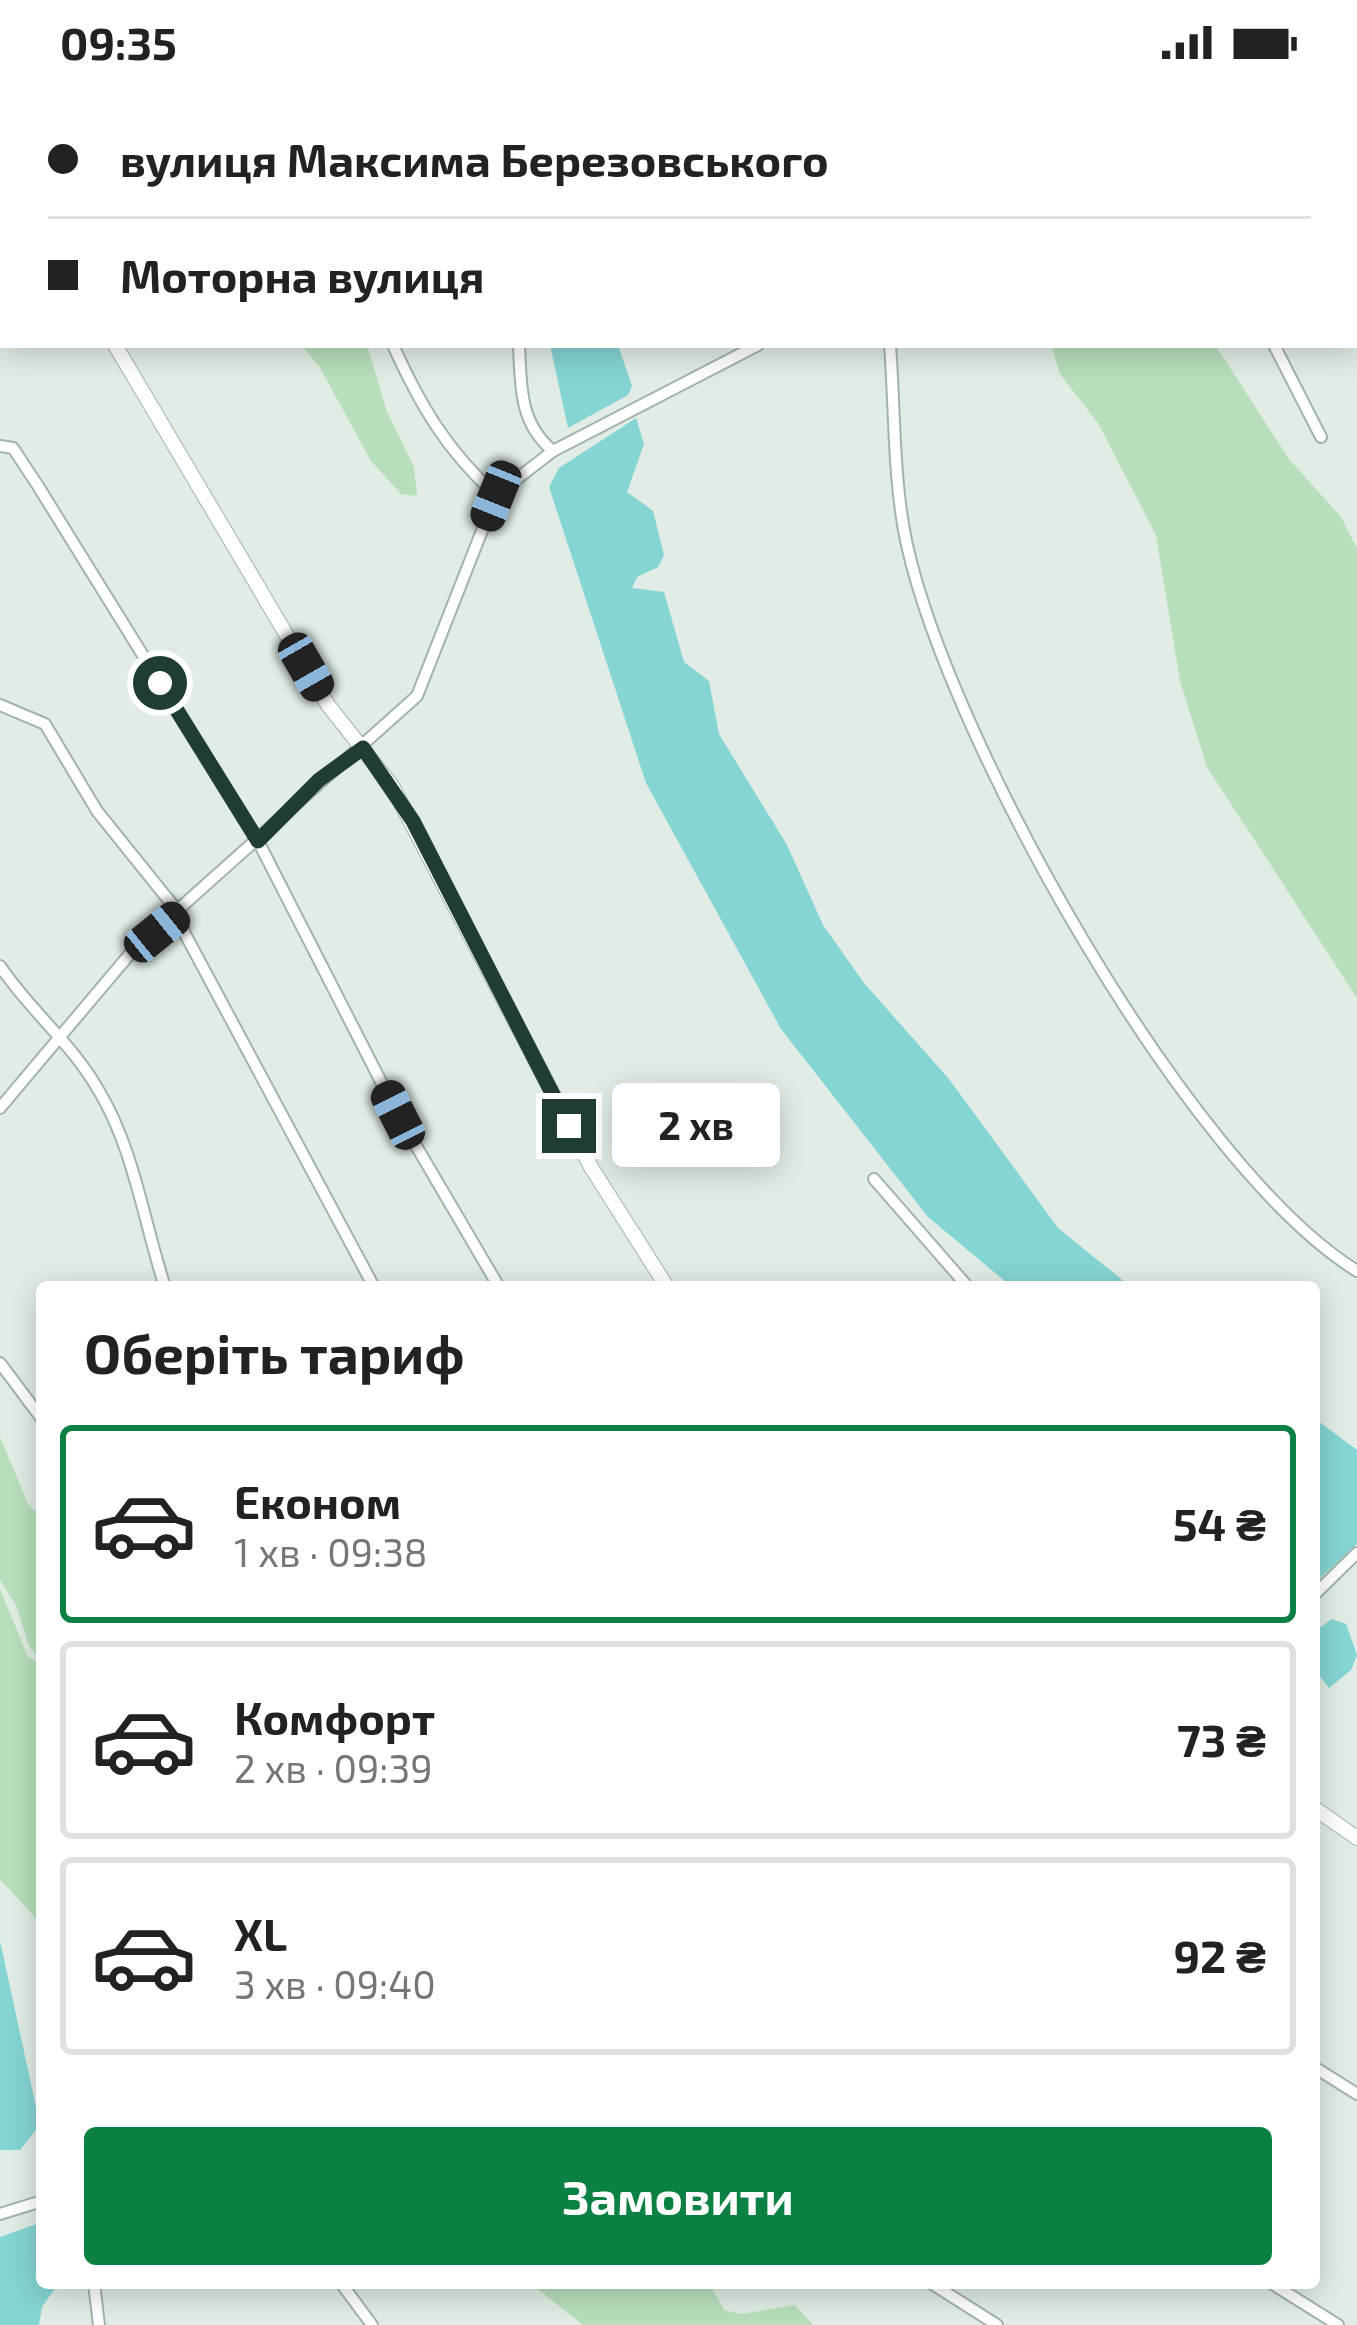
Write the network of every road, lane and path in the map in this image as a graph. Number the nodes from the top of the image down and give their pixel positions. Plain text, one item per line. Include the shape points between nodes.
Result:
1 (117, 348) edge
2 (395, 348) edge
3 (519, 348) edge
4 (752, 348) edge
5 (890, 348) edge
6 (1276, 348) edge
7 (1321, 437) dead end
8 (0, 446) edge
9 (553, 451) junction
10 (496, 496) junction
11 (0, 705) edge
12 (363, 748) junction
13 (258, 841) junction
14 (179, 914) junction
15 (0, 966) edge
16 (64, 1036) junction
17 (0, 1108) edge
18 (874, 1179) dead end
19 (1357, 1271) edge
20 (163, 1281) edge
21 (371, 1281) edge
22 (496, 1281) edge
23 (663, 1281) edge
24 (963, 1281) edge
25 (0, 1363) edge
26 (36, 1411) edge
27 (1357, 1553) edge
28 (1320, 1588) edge
29 (1320, 1812) edge
30 (1357, 1838) edge
31 (1320, 2071) edge
32 (1357, 2094) edge
33 (36, 2202) edge
34 (0, 2214) edge
35 (95, 2289) edge
36 (345, 2289) edge
37 (940, 2289) edge
38 (1280, 2289) edge
39 (99, 2325) edge
40 (372, 2325) edge
41 (997, 2325) edge
42 (1338, 2325) edge

1 - 12 street via 328,705
2 - 10 street via 446,447
3 - 9 street via 522,404 532,431
4 - 9 street
5 - 19 street via 906,543 1017,827 1180,1086 1259,1184
6 - 7 street
8 - 13 street via 13,448 38,486
9 - 10 street
10 - 12 street via 417,696
11 - 14 street via 45,724 97,811
12 - 13 street
12 - 23 street via 413,821 591,1167
13 - 14 street
13 - 22 street via 398,1115
14 - 16 street via 121,963
14 - 21 street
15 - 16 street
16 - 17 street
16 - 20 street via 102,1095
18 - 24 street
25 - 26 street
27 - 28 street
29 - 30 street
31 - 32 street
33 - 34 street
35 - 39 street
36 - 40 street
37 - 41 street
38 - 42 street

